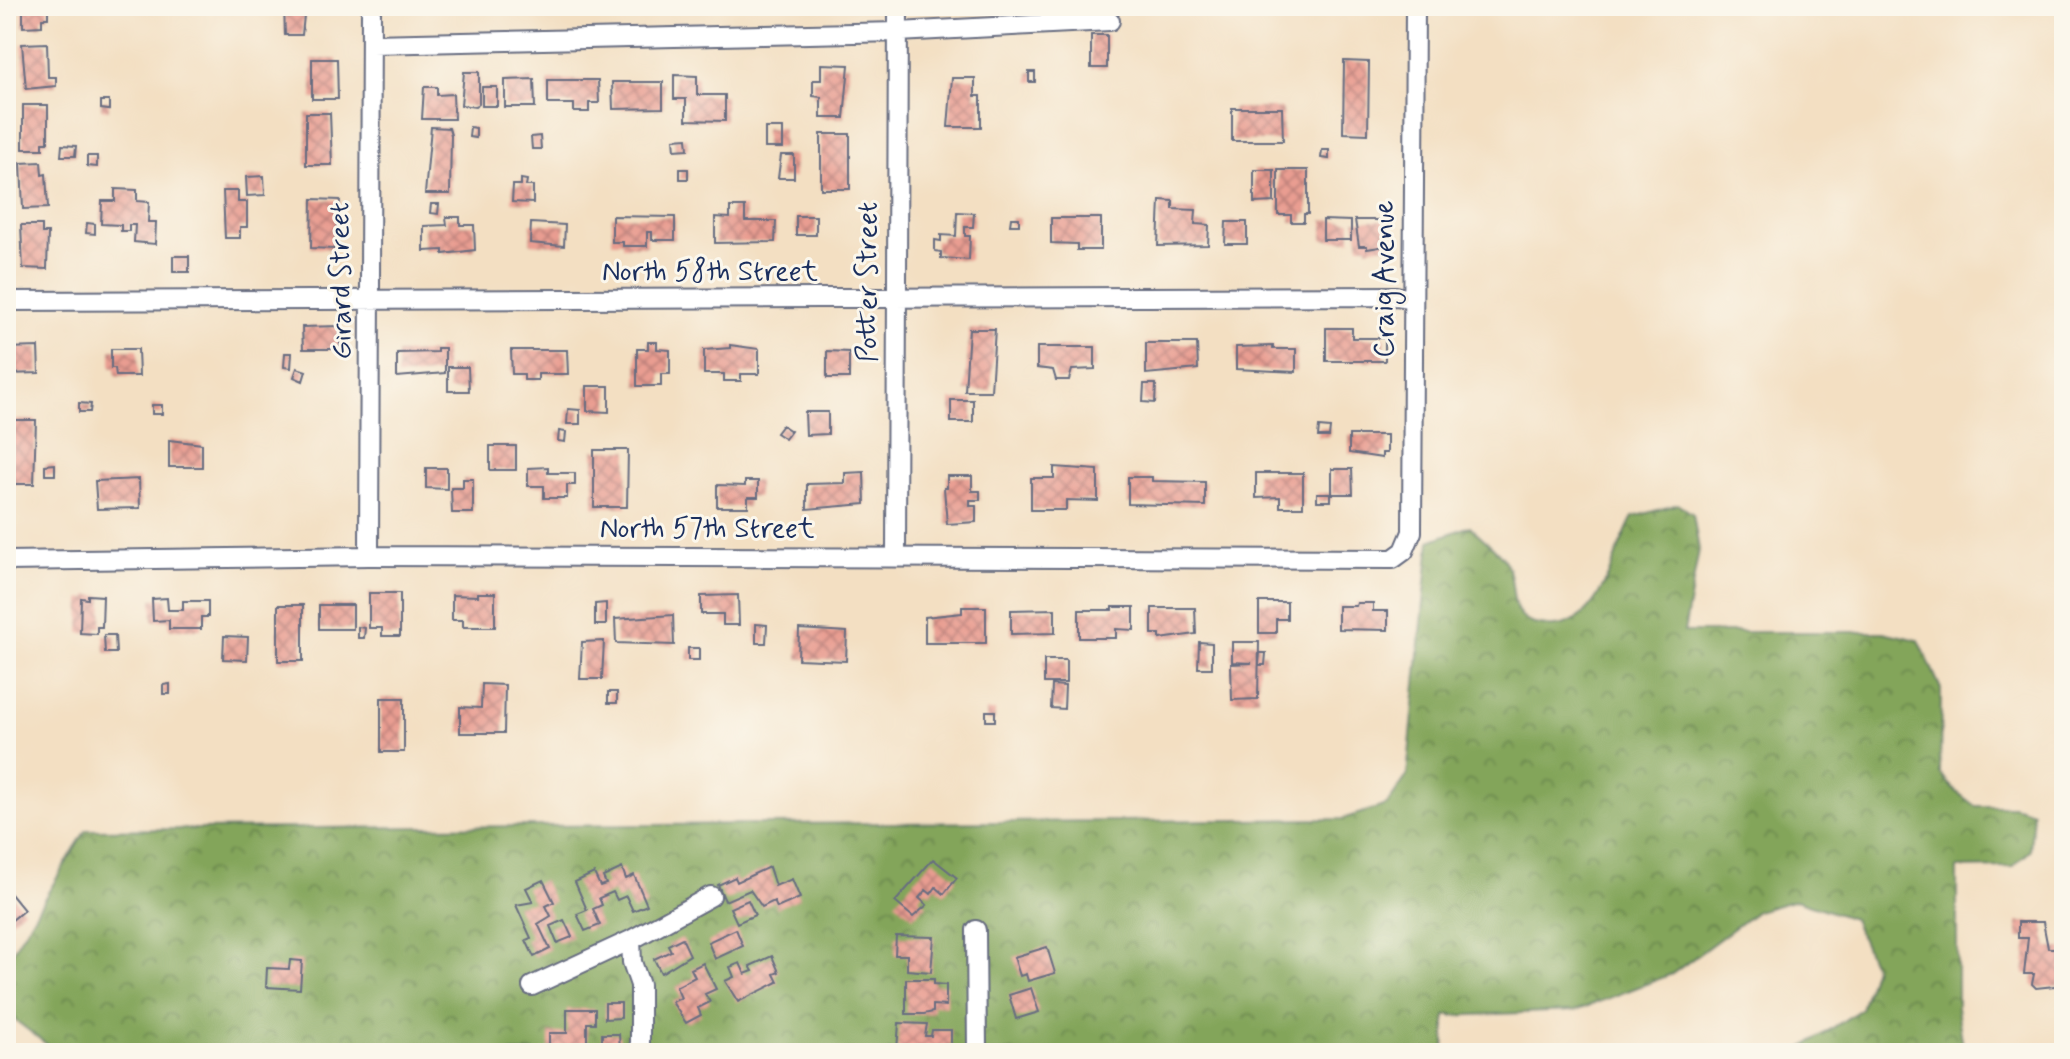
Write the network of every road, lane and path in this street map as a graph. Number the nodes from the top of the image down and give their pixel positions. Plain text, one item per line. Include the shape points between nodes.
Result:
1 (371, 6) edge
2 (898, 6) edge
3 (1415, 6) edge
4 (1110, 21) dead end
5 (898, 32) junction
6 (371, 44) junction
7 (1413, 299) junction
8 (895, 300) junction
9 (6, 301) edge
10 (370, 301) junction
11 (1404, 551) joint
12 (369, 556) junction
13 (896, 557) junction
14 (6, 561) edge
15 (711, 896) dead end
16 (976, 930) dead end
17 (631, 940) junction
18 (532, 986) dead end
19 (640, 1053) edge
20 (977, 1053) edge

1 - 6 street, Girard Street
2 - 5 street, Potter Street
3 - 7 street, Craig Avenue
4 - 5 street
5 - 6 street
5 - 8 street, Potter Street
6 - 10 street, Girard Street
7 - 8 street, North 58th Street
7 - 11 street, Craig Avenue via 1412,532
8 - 10 street, North 58th Street
8 - 13 street, Potter Street
9 - 10 street, North 58th Street
10 - 12 street, Girard Street
11 - 13 street, North 57th Street via 1384,562
12 - 13 street, North 57th Street
12 - 14 street, North 57th Street
15 - 17 street
16 - 20 street
17 - 18 street
17 - 19 street via 640,985

